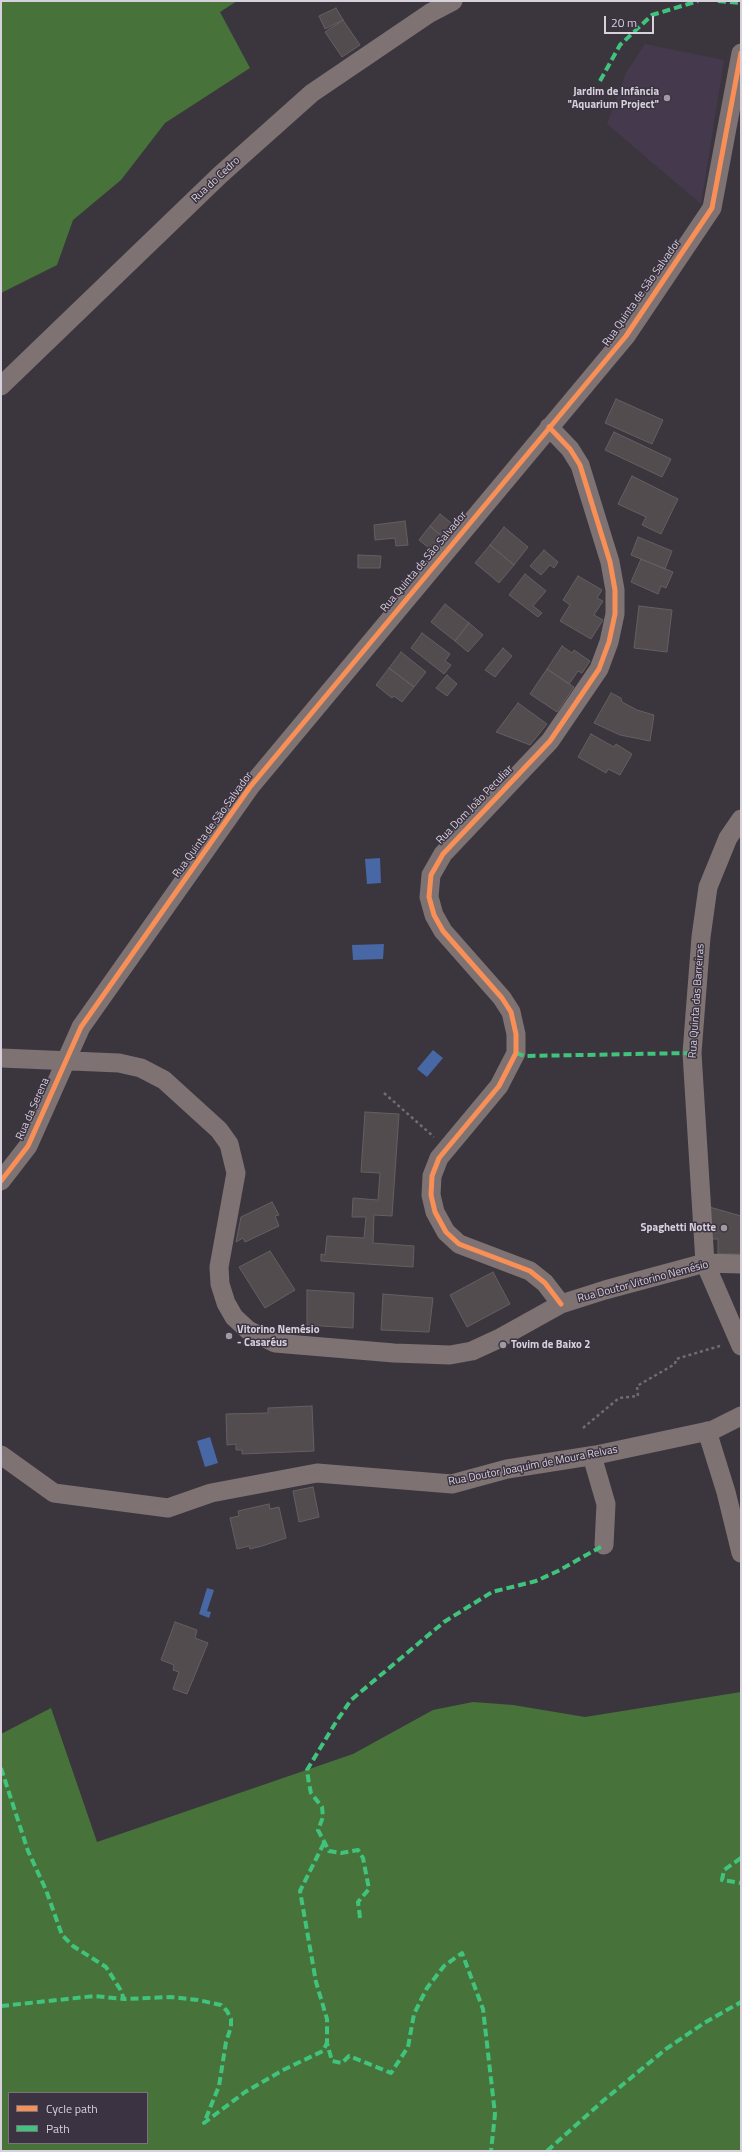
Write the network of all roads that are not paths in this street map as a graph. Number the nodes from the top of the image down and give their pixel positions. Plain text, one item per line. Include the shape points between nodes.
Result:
1 (453, 1) edge
2 (741, 53) edge
3 (1, 386) edge
4 (548, 427) junction
5 (741, 819) edge
6 (1, 1058) edge
7 (66, 1062) junction
8 (1, 1181) edge
9 (705, 1263) junction
10 (741, 1264) edge
11 (561, 1304) junction
12 (740, 1346) edge
13 (741, 1416) edge
14 (707, 1431) junction
15 (1, 1455) edge
16 (592, 1456) junction
17 (604, 1545) dead end
18 (741, 1554) edge

1 - 3 street, Rua do Cedro via 430,13 312,93 220,175
2 - 4 street, Rua Quinta de São Salvador via 712,208 626,336
4 - 7 street, Rua Quinta de São Salvador via 250,787 81,1027
4 - 11 street, Rua Dom João Peculiar via 570,449 580,465 610,562 616,614 599,668 550,741 442,854 431,875 430,897 434,915 442,931 502,998 511,1012 516,1034 516,1053 499,1086 439,1158 432,1176 431,1195 435,1212 446,1232 459,1244 530,1271 546,1284
5 - 9 street, Rua Quinta das Barreiras via 728,838 708,887 701,937 692,1053
6 - 7 street, Rua Doutor Vitorino Nemésio
7 - 8 street, Rua da Serena via 28,1146
7 - 11 street, Rua Doutor Vitorino Nemésio via 119,1063 141,1068 164,1080 200,1112 229,1144 236,1173 219,1267 220,1284 234,1317 248,1330 268,1340 394,1353 450,1355 472,1351
9 - 10 street, Rua Doutor Vitorino Nemésio
9 - 11 street, Rua Doutor Vitorino Nemésio
9 - 12 street, Rua Quinta das Barreiras
13 - 14 street, Rua Doutor Joaquim de Moura Relvas
14 - 16 street, Rua Doutor Joaquim de Moura Relvas
14 - 18 street via 726,1492
15 - 16 street, Rua Doutor Joaquim de Moura Relvas via 54,1493 168,1508 211,1493 316,1473 452,1484 507,1469
16 - 17 street via 606,1504

